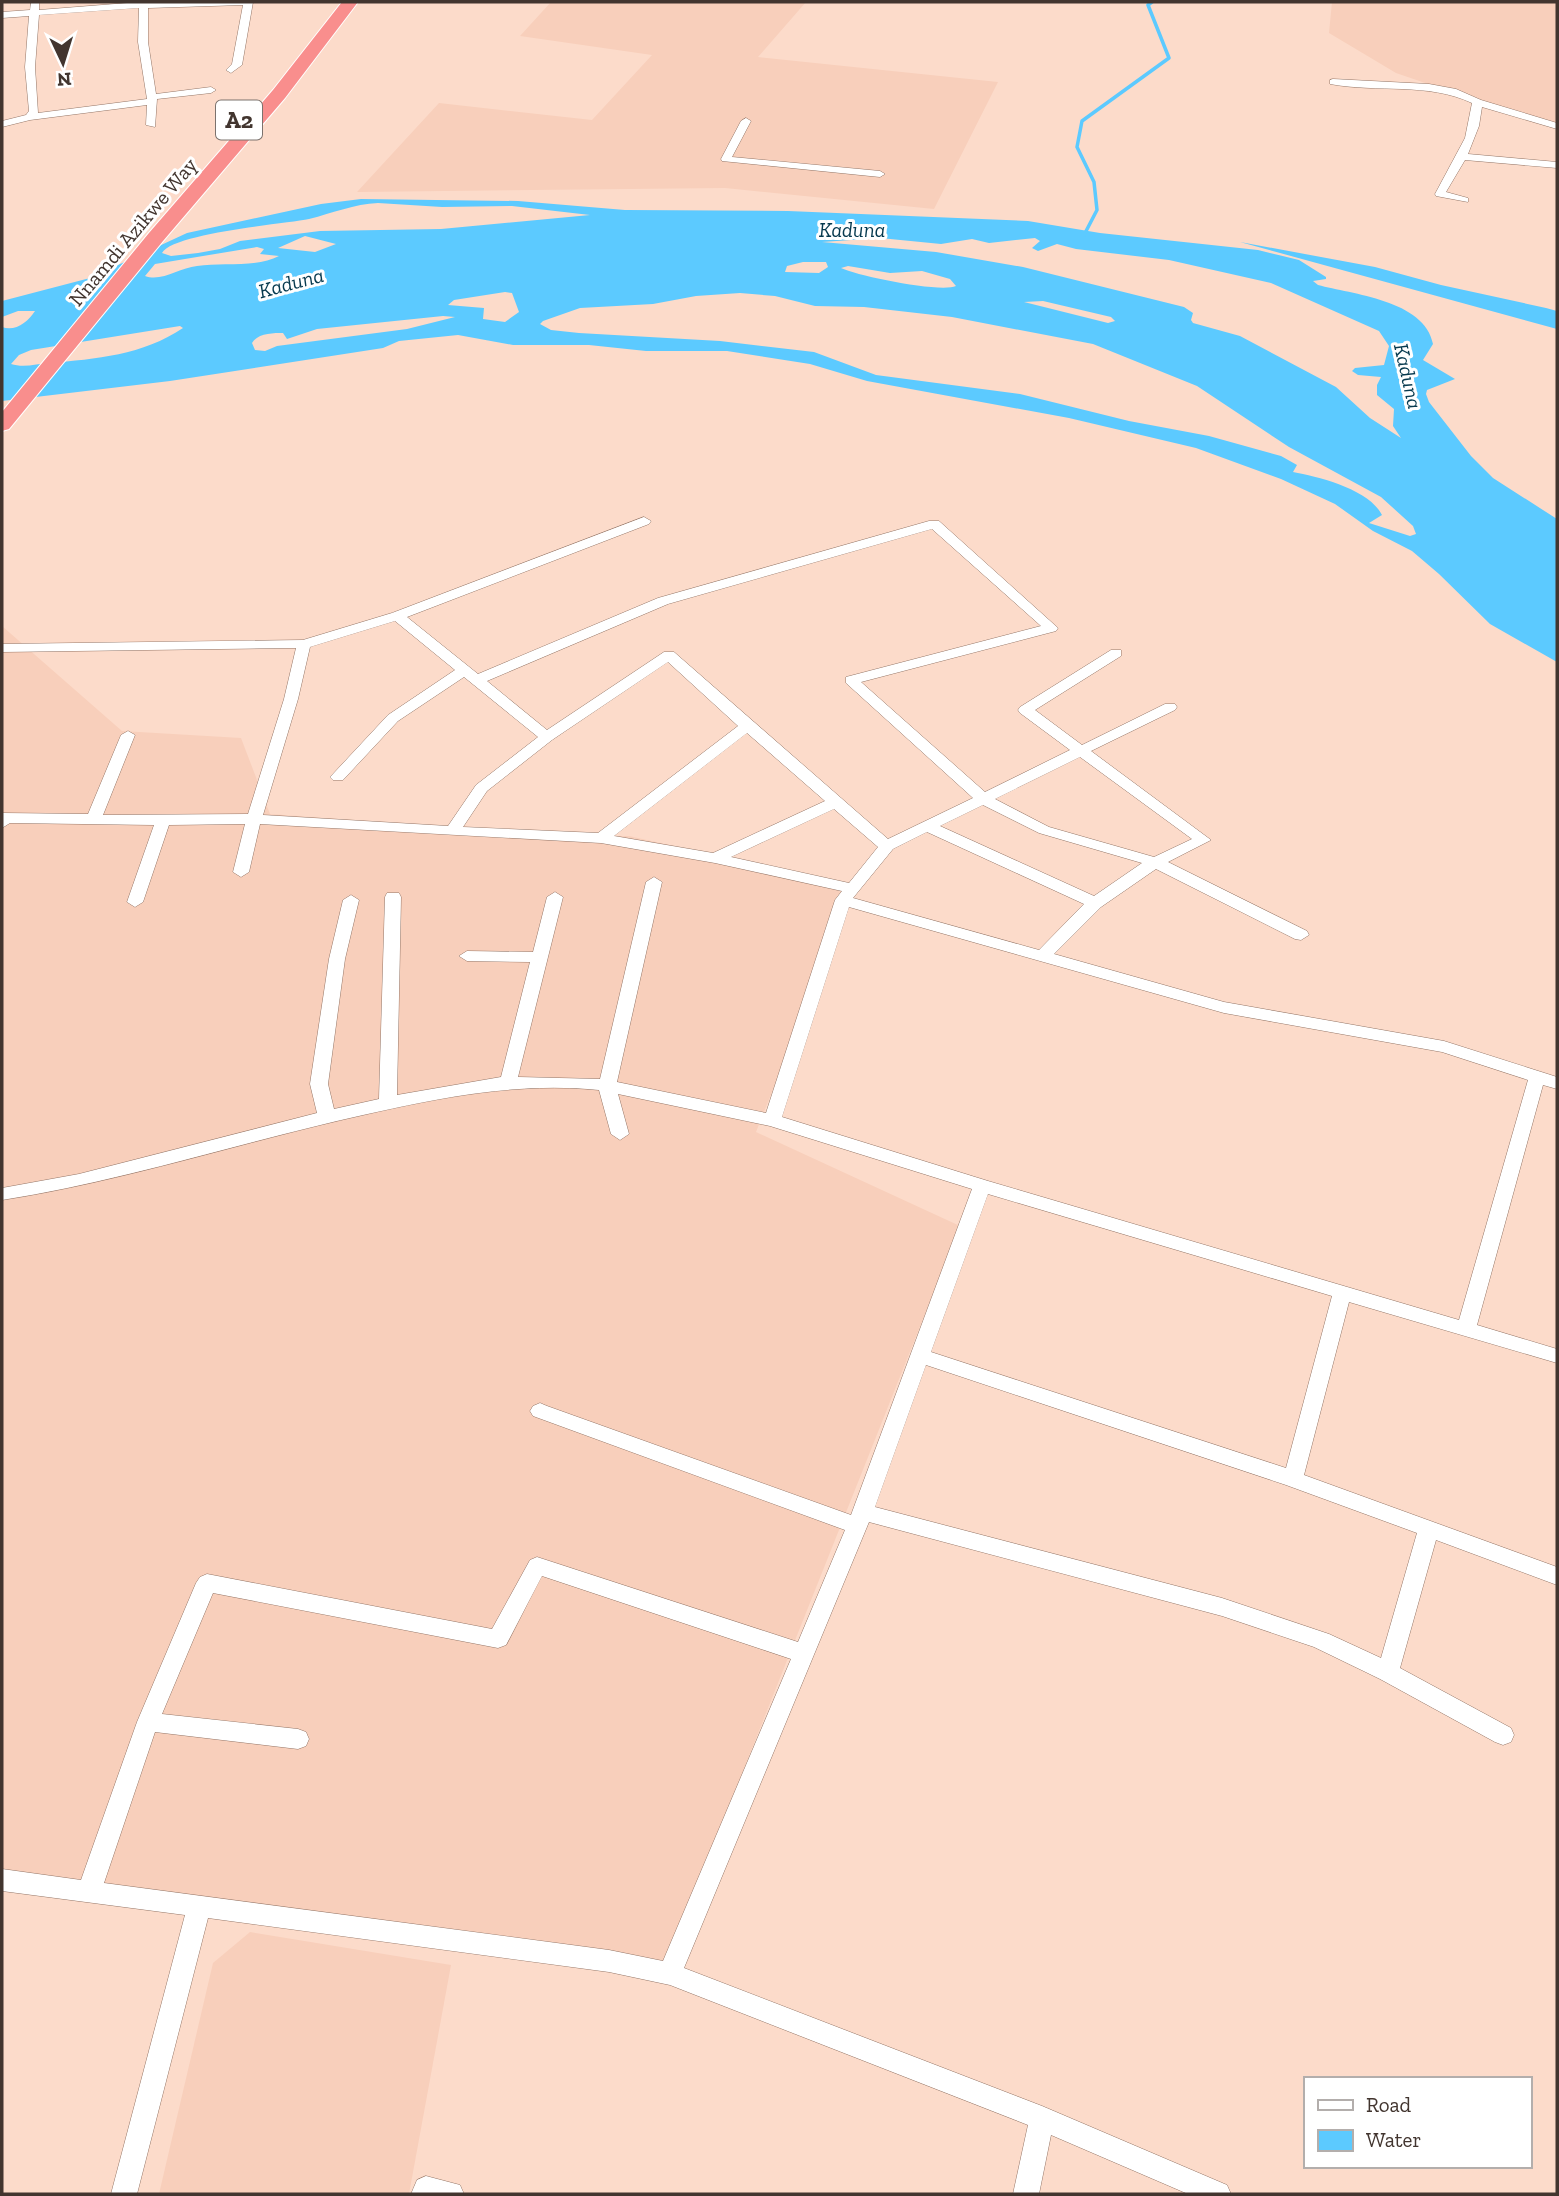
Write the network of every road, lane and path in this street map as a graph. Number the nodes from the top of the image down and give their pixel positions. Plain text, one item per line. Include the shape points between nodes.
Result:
1 (35, 2) edge
2 (247, 2) edge
3 (337, 2) edge
4 (350, 2) edge
5 (144, 4) edge
6 (33, 13) junction
7 (2, 15) edge
8 (231, 70) dead end
9 (1333, 82) dead end
10 (211, 90) dead end
11 (153, 99) junction
12 (1477, 102) junction
13 (30, 117) junction
14 (746, 121) dead end
15 (2, 124) edge
16 (151, 125) dead end
17 (1557, 126) edge
18 (1462, 155) junction
19 (1557, 165) edge
20 (880, 174) dead end
21 (1464, 200) dead end
22 (148, 237) junction
23 (2, 402) edge
24 (2, 425) edge
25 (645, 521) dead end
26 (397, 616) junction
27 (304, 643) junction
28 (2, 648) edge
29 (1116, 653) dead end
30 (465, 670) junction
31 (478, 680) junction
32 (1170, 707) dead end
33 (747, 726) junction
34 (128, 735) dead end
35 (547, 737) junction
36 (1081, 751) junction
37 (338, 777) dead end
38 (984, 799) junction
39 (836, 802) junction
40 (94, 819) junction
41 (254, 819) junction
42 (163, 820) junction
43 (2, 823) edge
44 (929, 827) junction
45 (453, 831) junction
46 (601, 838) junction
47 (887, 846) junction
48 (715, 858) junction
49 (1155, 862) junction
50 (241, 872) dead end
51 (654, 882) dead end
52 (847, 894) junction
53 (393, 897) dead end
54 (555, 897) dead end
55 (351, 900) dead end
56 (135, 902) dead end
57 (1095, 903) junction
58 (1301, 935) dead end
59 (467, 956) dead end
60 (540, 957) junction
61 (1041, 957) junction
62 (1537, 1077) junction
63 (508, 1083) junction
64 (1557, 1083) edge
65 (607, 1086) junction
66 (388, 1103) junction
67 (327, 1117) junction
68 (772, 1120) junction
69 (620, 1134) dead end
70 (982, 1186) junction
71 (2, 1194) edge
72 (1342, 1293) junction
73 (1466, 1329) junction
74 (921, 1356) junction
75 (1557, 1356) edge
76 (540, 1411) dead end
77 (1293, 1479) junction
78 (859, 1518) junction
79 (1429, 1528) junction
80 (1557, 1576) edge
81 (805, 1654) junction
82 (1388, 1672) junction
83 (148, 1722) junction
84 (1503, 1735) dead end
85 (298, 1739) dead end
86 (2, 1880) edge
87 (89, 1891) junction
88 (199, 1906) junction
89 (670, 1974) junction
90 (1042, 2118) junction
91 (124, 2194) edge
92 (424, 2194) edge
93 (451, 2194) edge
94 (1026, 2194) edge
95 (1218, 2194) edge

1 - 6 street
2 - 5 street
2 - 8 street via 237,65
3 - 22 highway, Nnamdi Azikwe Way / A2
4 - 22 highway, Nnamdi Azikwe Way / A2 via 279,94
5 - 6 street
5 - 11 street via 143,42
6 - 7 street
6 - 13 street via 30,67 34,111
9 - 12 street via 1429,87
10 - 11 street
11 - 13 street
11 - 16 street
12 - 17 street
12 - 18 street
13 - 15 street
14 - 20 street via 726,159
18 - 19 street
18 - 21 street via 1440,194
22 - 23 highway, Nnamdi Azikwe Way / A2
22 - 24 highway, Nnamdi Azikwe Way / A2
25 - 26 street
26 - 27 street
26 - 30 street
27 - 28 street
27 - 41 street
29 - 36 street via 1025,710
30 - 31 street
30 - 37 street via 393,718
31 - 35 street
31 - 38 street via 663,601 934,524 1051,628 851,680
32 - 36 street
33 - 35 street via 669,655
33 - 39 street
33 - 46 street
34 - 40 street
35 - 45 street via 481,788
36 - 38 street
36 - 49 street via 1203,840
38 - 44 street
38 - 49 street via 1044,830
39 - 47 street
39 - 48 street
40 - 42 street
40 - 43 street via 4,818
41 - 42 street
41 - 45 street
41 - 50 street
42 - 56 street
44 - 47 street
44 - 57 street
45 - 46 street
46 - 48 street
47 - 52 street
48 - 52 street
49 - 57 street
49 - 58 street
51 - 65 street
52 - 61 street
52 - 68 street
53 - 66 street
54 - 60 street
55 - 67 street via 337,959 319,1084
57 - 61 street
59 - 60 street
60 - 63 street
61 - 62 street via 1224,1007 1444,1047
62 - 64 street
62 - 73 street
63 - 65 street
63 - 66 street
65 - 68 street
65 - 69 street
66 - 67 street
67 - 71 street via 79,1180
68 - 70 street
70 - 72 street
70 - 74 street
72 - 73 street
72 - 77 street
73 - 75 street
74 - 77 street
74 - 78 street
76 - 78 street
77 - 79 street
78 - 81 street
78 - 82 street via 1222,1607 1321,1640
79 - 80 street
79 - 82 street
81 - 83 street via 537,1566 498,1639 207,1583
81 - 89 street
82 - 84 street
83 - 85 street
83 - 87 street
86 - 87 street
87 - 88 street
88 - 89 street via 609,1961
88 - 91 street
89 - 90 street
90 - 94 street
90 - 95 street
92 - 93 street via 426,2189

